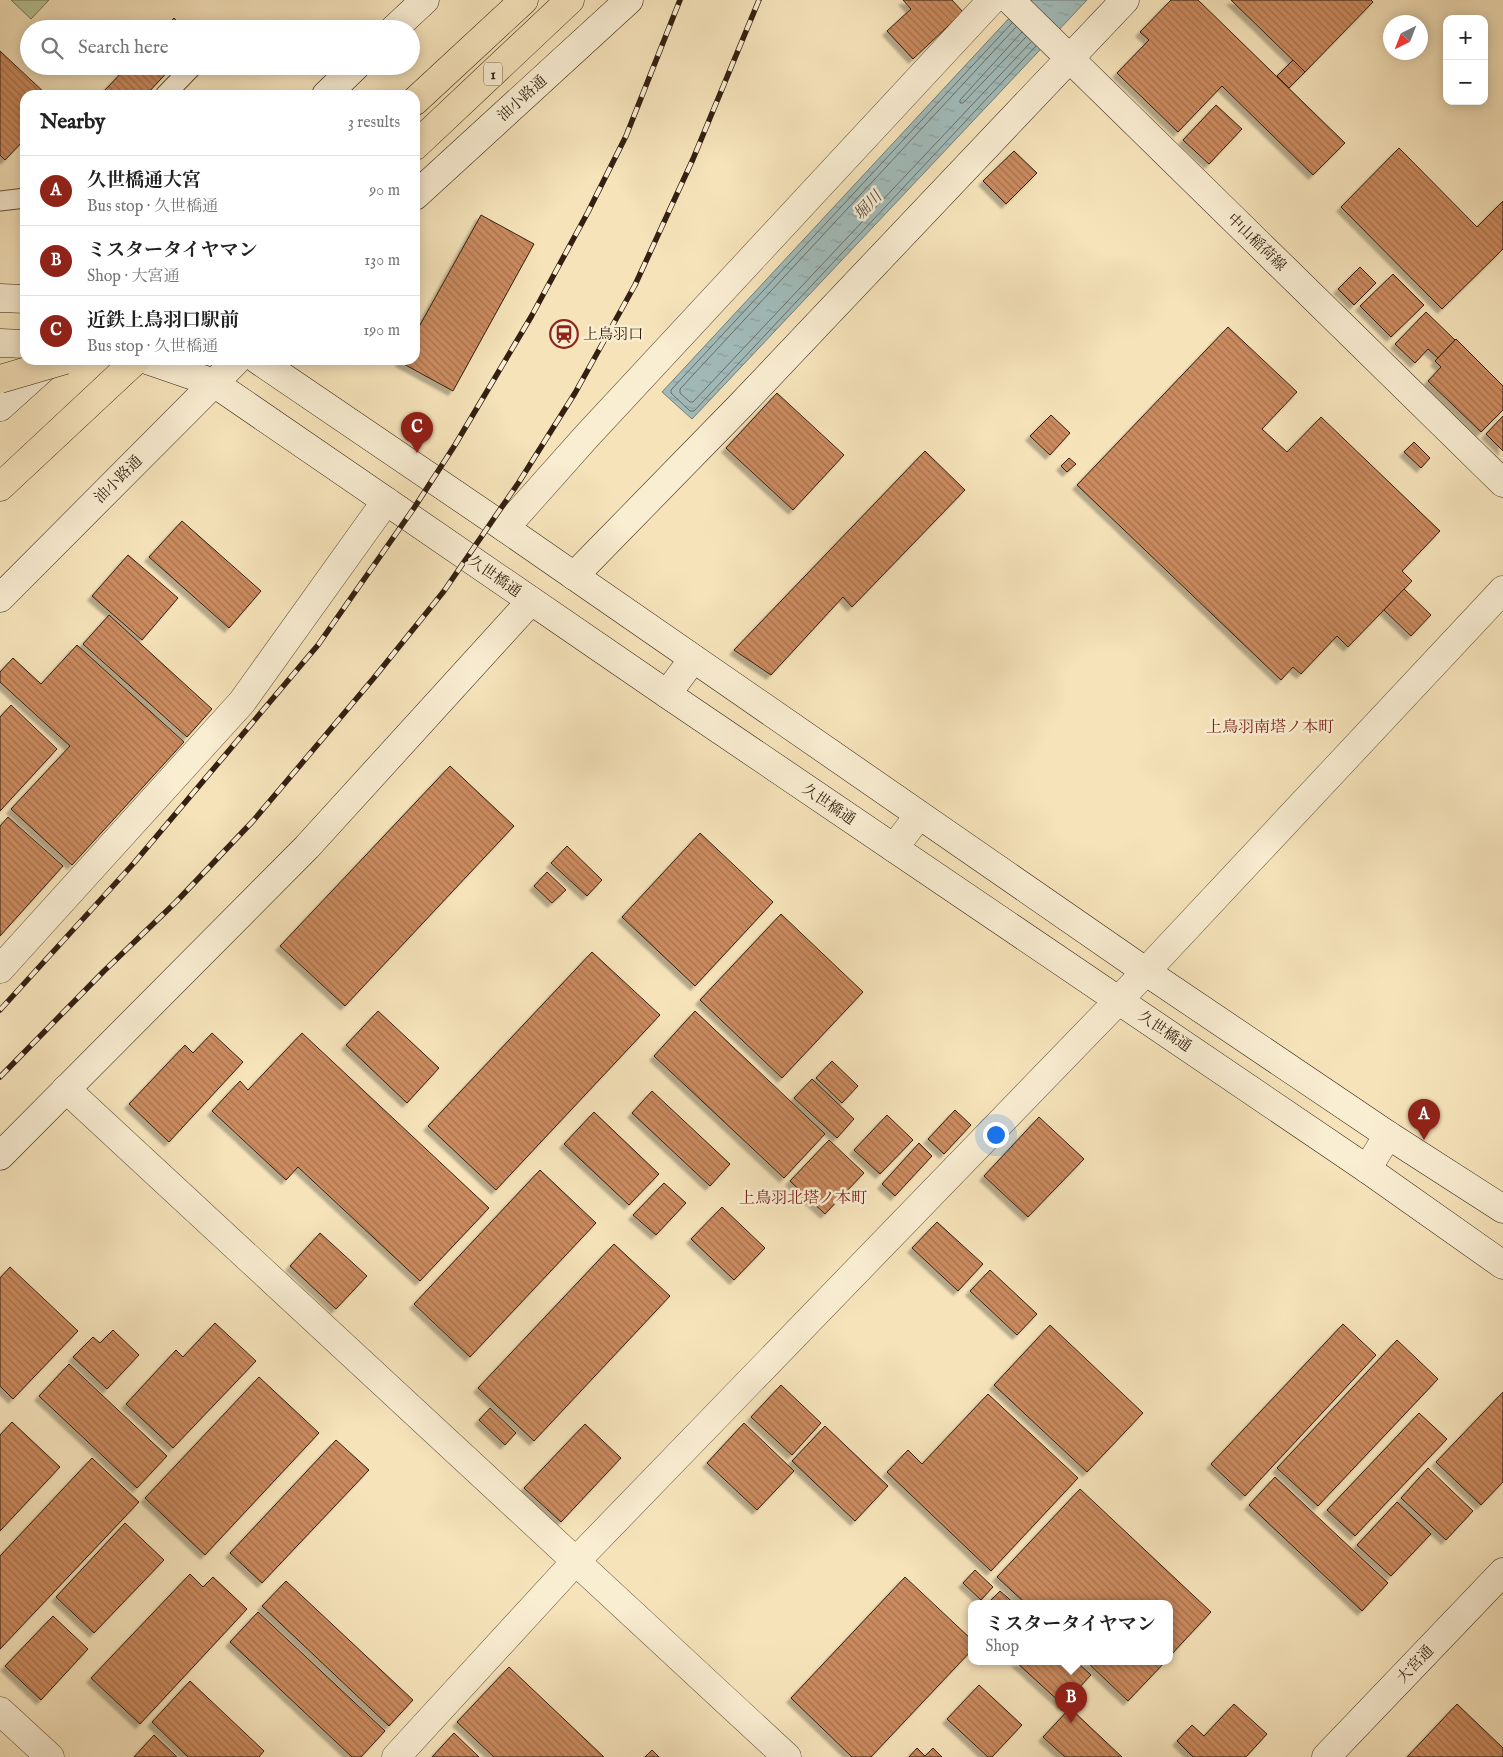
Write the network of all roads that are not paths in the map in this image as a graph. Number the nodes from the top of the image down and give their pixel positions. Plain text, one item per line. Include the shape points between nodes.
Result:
1 (424, 0) edge
2 (524, 0) edge
3 (570, 0) edge
4 (629, 0) edge
5 (992, 0) edge
6 (1010, 0) edge
7 (1125, 0) edge
8 (403, 20) edge
9 (1065, 54) junction
10 (184, 75) edge
11 (347, 75) edge
12 (170, 90) edge
13 (331, 90) edge
14 (420, 96) edge
15 (420, 141) edge
16 (420, 191) edge
17 (20, 199) edge
18 (0, 201) edge
19 (0, 298) edge
20 (20, 299) edge
21 (0, 343) edge
22 (20, 344) edge
23 (47, 365) edge
24 (48, 365) edge
25 (131, 365) edge
26 (162, 365) edge
27 (232, 365) edge
28 (265, 365) edge
29 (0, 379) edge
30 (214, 382) junction
31 (0, 407) edge
32 (1503, 483) edge
33 (0, 487) edge
34 (386, 501) junction
35 (505, 528) junction
36 (574, 576) junction
37 (1503, 590) edge
38 (0, 598) edge
39 (531, 601) junction
40 (693, 659) junction
41 (667, 694) junction
42 (919, 815) junction
43 (894, 848) junction
44 (0, 969) edge
45 (1145, 971) junction
46 (1119, 1000) junction
47 (66, 1089) junction
48 (1388, 1135) junction
49 (0, 1156) edge
50 (1367, 1168) junction
51 (1503, 1209) edge
52 (1503, 1265) edge
53 (575, 1562) junction
54 (1503, 1572) edge
55 (0, 1711) edge
56 (50, 1757) edge
57 (396, 1757) edge
58 (787, 1757) edge
59 (1326, 1757) edge

1 - 8 street
2 - 14 highway
3 - 15 highway, 1
4 - 16 street, 油小路通
5 - 35 street
6 - 9 street, 中山稲荷線
7 - 9 street
9 - 32 street, 中山稲荷線
9 - 36 street via 741,406
10 - 12 lane
11 - 13 street
17 - 18 lane
19 - 20 street
21 - 22 street
23 - 31 street
24 - 29 highway, bridge
25 - 33 highway
26 - 30 street, 久世橋通
27 - 30 street, 油小路通
28 - 35 street
30 - 34 street, 久世橋通
30 - 38 street, 油小路通
34 - 39 street, 久世橋通
34 - 44 street via 242,702
35 - 36 street
36 - 40 street
37 - 45 street
39 - 41 street, 久世橋通
39 - 47 street via 307,847
40 - 41 street
40 - 42 street
41 - 43 street, 久世橋通
42 - 43 street
42 - 45 street
43 - 46 street, 久世橋通
45 - 46 street
45 - 48 street
46 - 50 street, 久世橋通
46 - 53 street
47 - 49 street
47 - 53 street
48 - 50 street
48 - 51 street
50 - 52 street, 久世橋通
53 - 57 street
53 - 58 street
54 - 59 street, 大宮通
55 - 56 street

